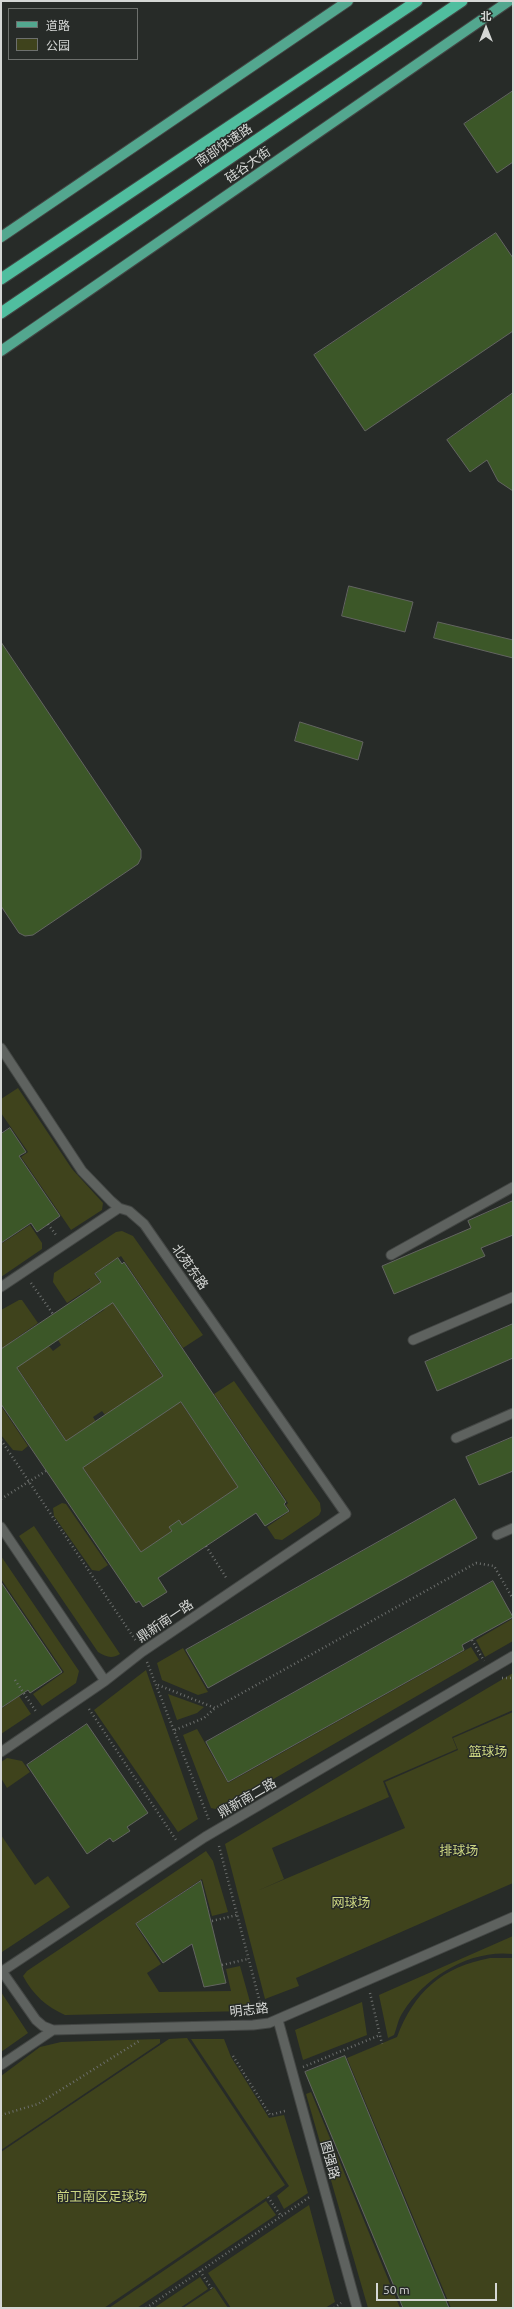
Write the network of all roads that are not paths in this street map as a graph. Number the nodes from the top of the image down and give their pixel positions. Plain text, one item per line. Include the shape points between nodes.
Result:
1 (348, 1) edge
2 (417, 1) edge
3 (462, 1) edge
4 (509, 1) edge
5 (1, 238) edge
6 (1, 279) edge
7 (1, 313) edge
8 (1, 351) edge
9 (1, 1048) edge
10 (513, 1187) edge
11 (119, 1208) junction
12 (391, 1255) dead end
13 (1, 1287) edge
14 (513, 1297) edge
15 (414, 1340) dead end
16 (513, 1413) edge
17 (456, 1438) dead end
18 (346, 1514) joint
19 (1, 1527) edge
20 (513, 1528) edge
21 (497, 1535) dead end
22 (513, 1656) edge
23 (105, 1681) junction
24 (1, 1752) edge
25 (513, 1917) edge
26 (1, 1971) edge
27 (278, 2020) junction
28 (52, 2030) junction
29 (1, 2065) edge
30 (357, 2308) edge

1 - 5 main road
2 - 6 highway, 南部快速路
3 - 7 highway, 南部快速路
4 - 8 main road, 硅谷大街
9 - 11 lane, 北苑东路 via 82,1171
10 - 12 lane
11 - 13 lane
11 - 18 lane, 北苑东路 via 129,1211 144,1224
14 - 15 lane
16 - 17 lane
18 - 23 lane, 鼎新南一路 via 142,1652
19 - 23 lane
20 - 21 lane
22 - 26 lane, 鼎新南二路 via 205,1837
23 - 24 lane, 鼎新南一路
25 - 27 lane, 明志路
26 - 28 lane via 36,2020
27 - 28 lane, 明志路 via 252,2025
27 - 30 lane, 图强路
28 - 29 lane

